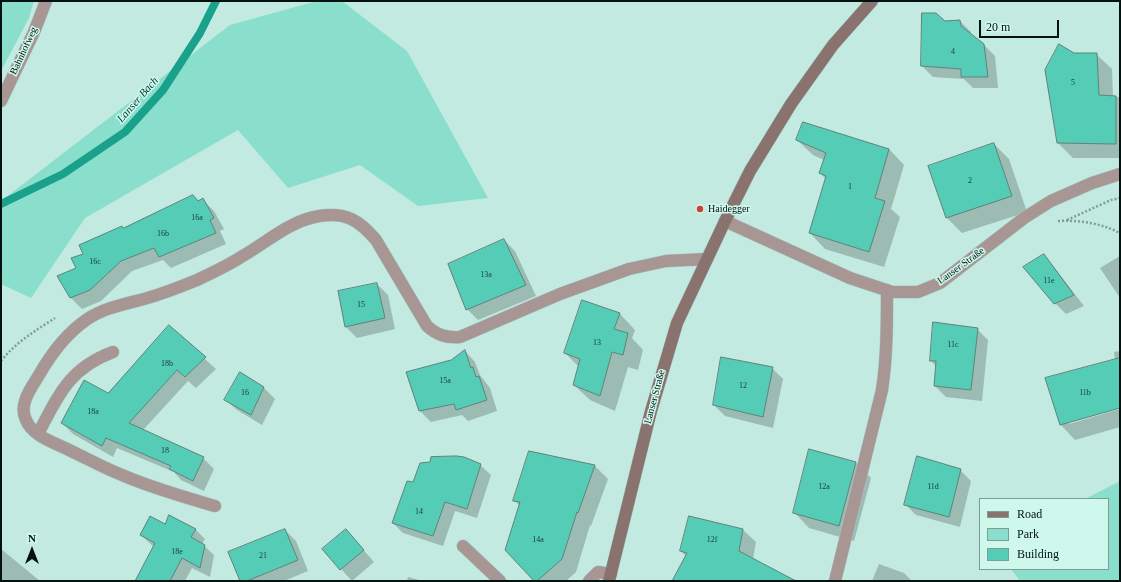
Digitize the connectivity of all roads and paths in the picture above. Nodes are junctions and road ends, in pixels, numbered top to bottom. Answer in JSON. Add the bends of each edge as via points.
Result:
{"nodes":[{"id":1,"x":46,"y":1,"type":"edge"},
{"id":2,"x":872,"y":1,"type":"edge"},
{"id":3,"x":1,"y":101,"type":"edge"},
{"id":4,"x":1120,"y":174,"type":"edge"},
{"id":5,"x":1120,"y":198,"type":"edge"},
{"id":6,"x":725,"y":221,"type":"junction"},
{"id":7,"x":1058,"y":221,"type":"dead end"},
{"id":8,"x":1065,"y":221,"type":"junction"},
{"id":9,"x":1120,"y":233,"type":"edge"},
{"id":10,"x":707,"y":259,"type":"junction"},
{"id":11,"x":887,"y":290,"type":"junction"},
{"id":12,"x":113,"y":352,"type":"dead end"},
{"id":13,"x":38,"y":434,"type":"junction"},
{"id":14,"x":215,"y":506,"type":"dead end"},
{"id":15,"x":463,"y":546,"type":"dead end"},
{"id":16,"x":610,"y":578,"type":"edge"},
{"id":17,"x":500,"y":581,"type":"edge"},
{"id":18,"x":589,"y":581,"type":"edge"},
{"id":19,"x":835,"y":581,"type":"edge"}],
"edges":[{"from":1,"to":3,"type":"street","name":"Bahnhofweg"},
{"from":2,"to":6,"type":"main road","name":"Lanser Straße","via":[[833,45],[791,104],[750,171]]},
{"from":4,"to":11,"type":"street","name":"Lanser Straße","via":[[1051,201],[1024,218],[940,283],[918,292]]},
{"from":5,"to":8,"type":"path"},
{"from":6,"to":10,"type":"main road","name":"Lanser Straße"},
{"from":6,"to":11,"type":"street","name":"Lanser Straße","via":[[850,278]]},
{"from":7,"to":8,"type":"path"},
{"from":8,"to":9,"type":"path","via":[[1088,222]]},
{"from":10,"to":13,"type":"street","via":[[666,261],[629,270],[560,294],[460,337],[448,338],[435,333],[427,326],[376,240],[366,229],[355,220],[338,215],[304,219],[241,257],[198,279],[161,294],[105,310],[86,320],[67,336],[49,358],[27,396],[24,405],[26,420]]},
{"from":10,"to":16,"type":"main road","name":"Lanser Straße","via":[[677,323],[664,363]]},
{"from":11,"to":19,"type":"street","via":[[886,366],[882,390]]},
{"from":12,"to":13,"type":"street","via":[[89,363],[68,382]]},
{"from":13,"to":14,"type":"street","via":[[121,475],[158,490]]},
{"from":15,"to":17,"type":"street"},
{"from":16,"to":18,"type":"street","via":[[598,572]]}]}
